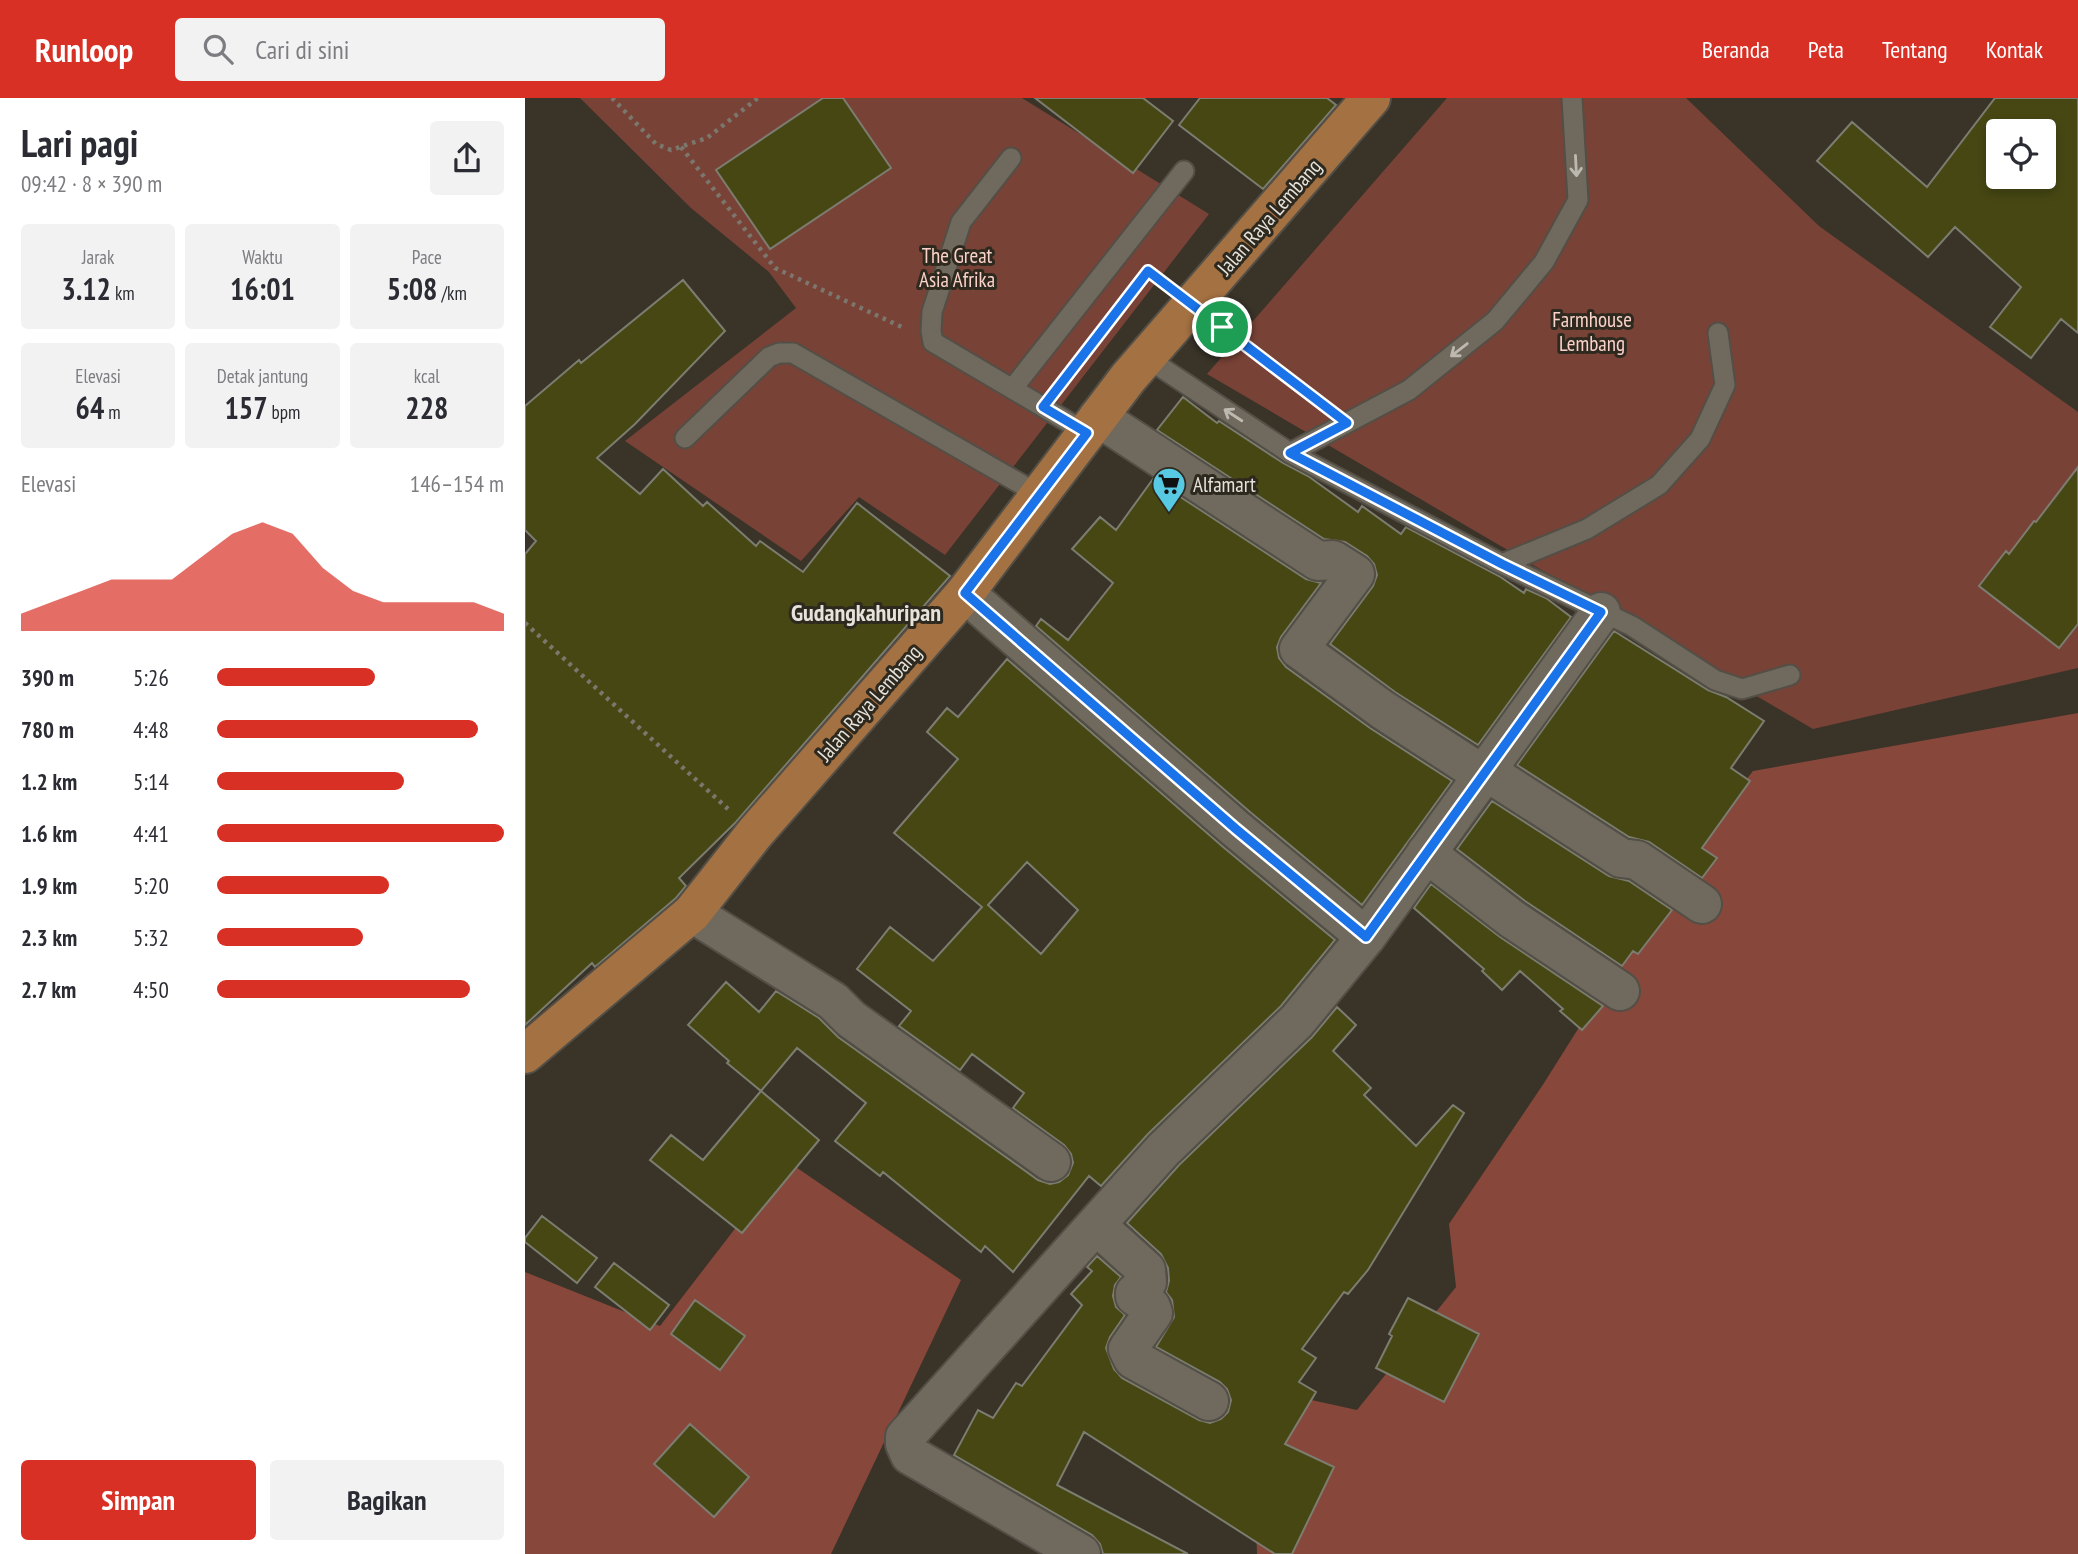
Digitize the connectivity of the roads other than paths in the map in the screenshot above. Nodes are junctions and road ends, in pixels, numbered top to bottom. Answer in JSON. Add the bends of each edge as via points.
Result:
{"nodes":[{"id":1,"x":1371,"y":98,"type":"edge"},
{"id":2,"x":1573,"y":98,"type":"edge"},
{"id":3,"x":1011,"y":158,"type":"dead end"},
{"id":4,"x":1184,"y":171,"type":"dead end"},
{"id":5,"x":1718,"y":333,"type":"dead end"},
{"id":6,"x":1147,"y":358,"type":"junction"},
{"id":7,"x":1013,"y":388,"type":"junction"},
{"id":8,"x":1093,"y":425,"type":"junction"},
{"id":9,"x":685,"y":438,"type":"dead end"},
{"id":10,"x":1290,"y":453,"type":"junction"},
{"id":11,"x":1040,"y":495,"type":"junction"},
{"id":12,"x":1502,"y":564,"type":"junction"},
{"id":13,"x":965,"y":593,"type":"junction"},
{"id":14,"x":1601,"y":612,"type":"junction"},
{"id":15,"x":1790,"y":675,"type":"dead end"},
{"id":16,"x":1485,"y":773,"type":"junction"},
{"id":17,"x":1426,"y":853,"type":"junction"},
{"id":18,"x":1702,"y":904,"type":"dead end"},
{"id":19,"x":692,"y":913,"type":"junction"},
{"id":20,"x":1366,"y":937,"type":"junction"},
{"id":21,"x":1619,"y":991,"type":"dead end"},
{"id":22,"x":525,"y":1054,"type":"edge"},
{"id":23,"x":1051,"y":1162,"type":"dead end"},
{"id":24,"x":1096,"y":1225,"type":"junction"},
{"id":25,"x":1209,"y":1401,"type":"dead end"},
{"id":26,"x":1081,"y":1554,"type":"edge"}],
"edges":[{"from":1,"to":6,"type":"main road","name":"Jalan Raya Lembang"},
{"from":2,"to":10,"type":"lane","one_way":true,"via":[[1578,200],[1544,262],[1495,321],[1409,390]]},
{"from":3,"to":7,"type":"lane","via":[[961,222],[932,312],[931,331],[933,342]]},
{"from":4,"to":7,"type":"lane"},
{"from":5,"to":12,"type":"lane","via":[[1725,385],[1700,439],[1659,485],[1587,529]]},
{"from":6,"to":8,"type":"main road","name":"Jalan Raya Lembang"},
{"from":10,"to":6,"type":"lane","one_way":true},
{"from":7,"to":8,"type":"lane","via":[[1043,407]]},
{"from":8,"to":11,"type":"main road","name":"Jalan Raya Lembang"},
{"from":8,"to":16,"type":"street","via":[[1318,561],[1333,560],[1355,574],[1299,649],[1383,710]]},
{"from":9,"to":11,"type":"lane","via":[[769,357],[793,353]]},
{"from":10,"to":12,"type":"lane"},
{"from":11,"to":13,"type":"main road","name":"Jalan Raya Lembang"},
{"from":12,"to":14,"type":"lane"},
{"from":13,"to":19,"type":"main road","name":"Jalan Raya Lembang","via":[[755,833]]},
{"from":13,"to":20,"type":"street"},
{"from":14,"to":15,"type":"lane","via":[[1632,626],[1715,680],[1742,689]]},
{"from":14,"to":16,"type":"street"},
{"from":16,"to":17,"type":"street"},
{"from":16,"to":18,"type":"street","via":[[1621,858],[1637,860]]},
{"from":17,"to":20,"type":"street"},
{"from":17,"to":21,"type":"street","via":[[1511,919]]},
{"from":19,"to":22,"type":"main road","name":"Jalan Raya Lembang"},
{"from":19,"to":23,"type":"street","via":[[833,1001]]},
{"from":20,"to":24,"type":"street","via":[[1297,1021],[1163,1150]]},
{"from":24,"to":25,"type":"street","via":[[1146,1270],[1147,1282],[1135,1296],[1153,1313],[1128,1349],[1131,1356]]},
{"from":24,"to":26,"type":"street","via":[[904,1439],[910,1455]]}]}
